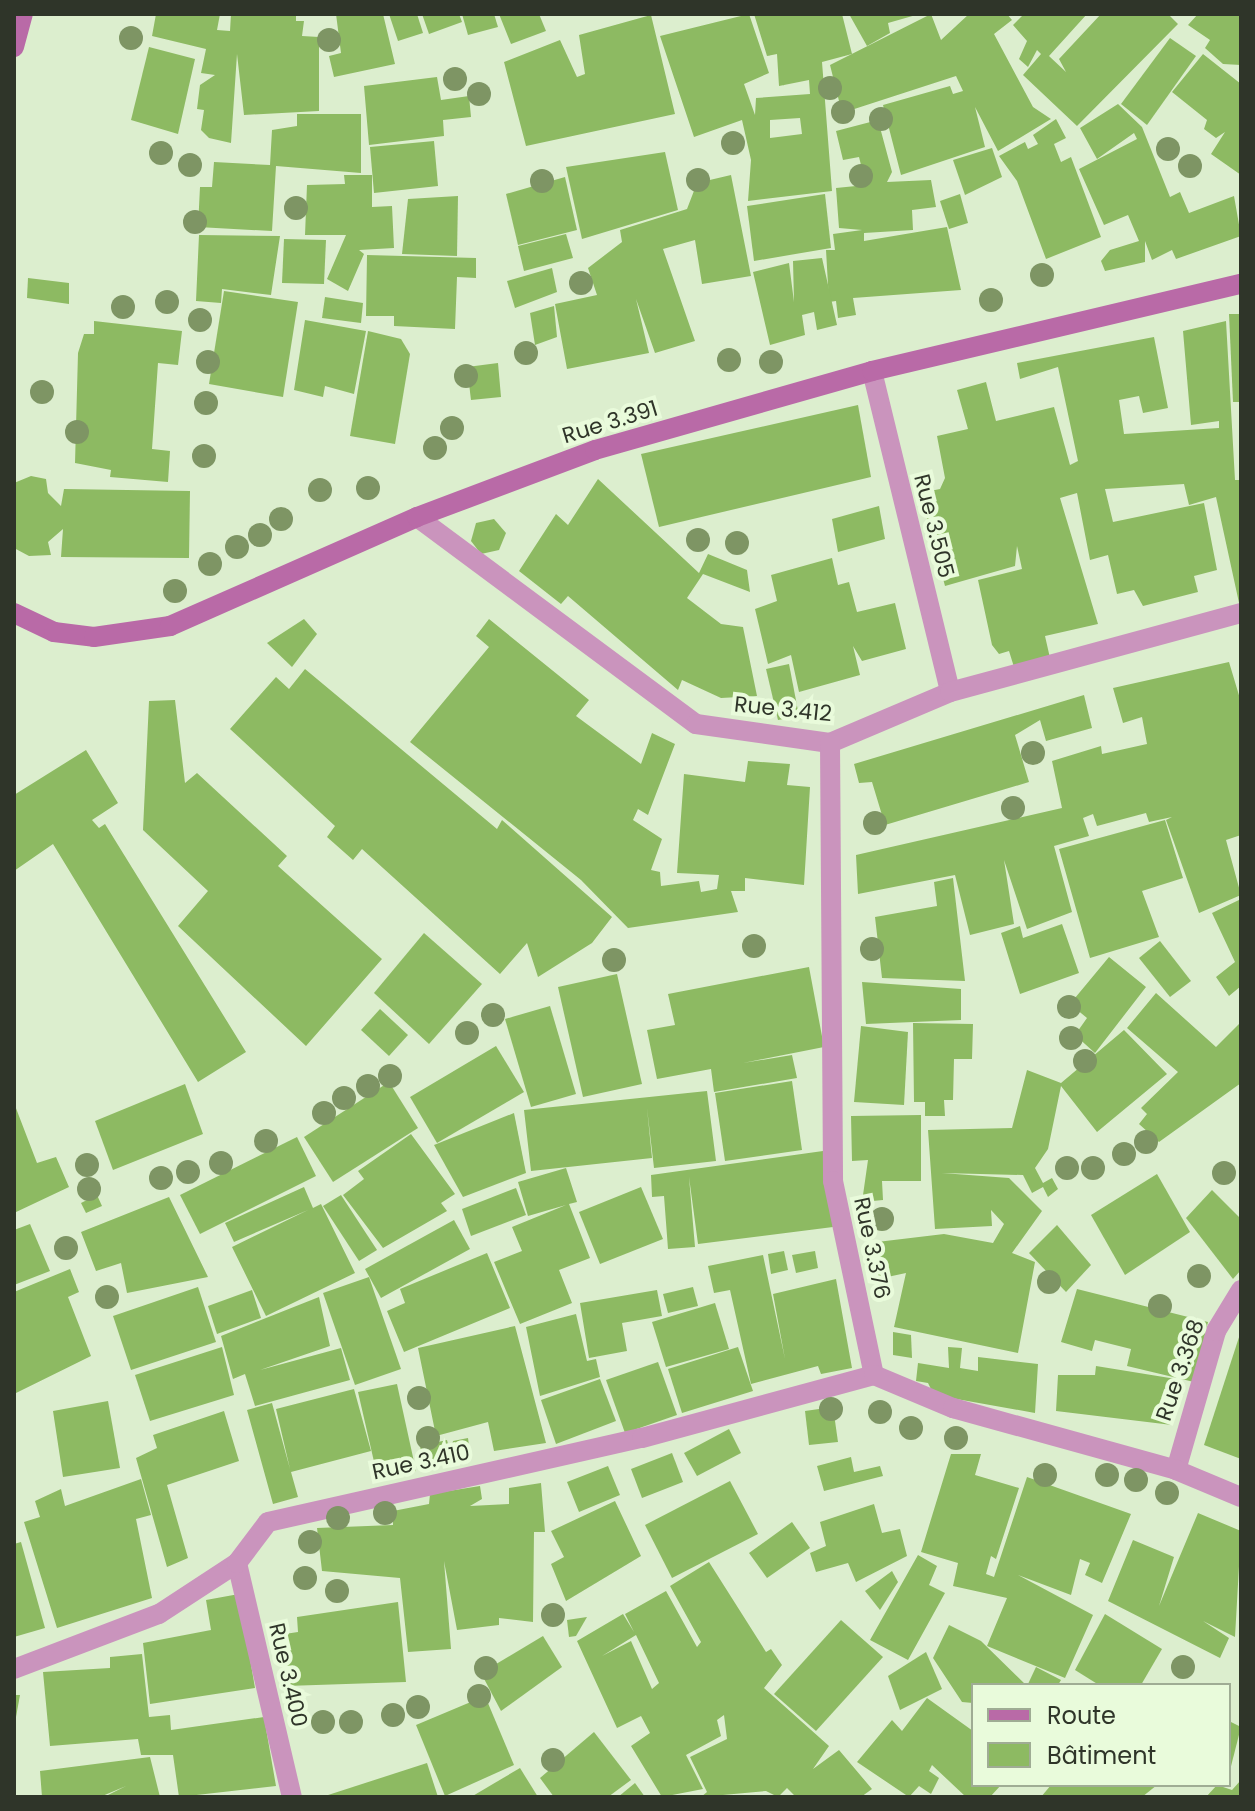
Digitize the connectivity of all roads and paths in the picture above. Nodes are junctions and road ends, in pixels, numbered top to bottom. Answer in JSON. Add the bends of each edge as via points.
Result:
{"nodes":[{"id":1,"x":23,"y":14,"type":"edge"},
{"id":2,"x":14,"y":47,"type":"edge"},
{"id":3,"x":1241,"y":284,"type":"edge"},
{"id":4,"x":872,"y":371,"type":"junction"},
{"id":5,"x":417,"y":517,"type":"junction"},
{"id":6,"x":14,"y":613,"type":"edge"},
{"id":7,"x":1241,"y":613,"type":"edge"},
{"id":8,"x":950,"y":692,"type":"junction"},
{"id":9,"x":830,"y":743,"type":"junction"},
{"id":10,"x":1241,"y":1290,"type":"edge"},
{"id":11,"x":874,"y":1375,"type":"junction"},
{"id":12,"x":1176,"y":1470,"type":"junction"},
{"id":13,"x":1241,"y":1497,"type":"edge"},
{"id":14,"x":237,"y":1563,"type":"junction"},
{"id":15,"x":14,"y":1669,"type":"edge"},
{"id":16,"x":292,"y":1797,"type":"edge"}],
"edges":[{"from":1,"to":2,"type":"main road"},
{"from":3,"to":4,"type":"main road","name":"Rue 3.391"},
{"from":4,"to":5,"type":"main road","name":"Rue 3.391","via":[[595,450]]},
{"from":4,"to":8,"type":"street","name":"Rue 3.505"},
{"from":5,"to":6,"type":"main road","name":"Rue 3.391","via":[[170,626],[94,637],[54,632]]},
{"from":5,"to":9,"type":"street","name":"Rue 3.412","via":[[696,724]]},
{"from":7,"to":8,"type":"street","name":"Rue 3.412"},
{"from":8,"to":9,"type":"street","name":"Rue 3.412"},
{"from":9,"to":11,"type":"street","name":"Rue 3.376","via":[[833,1181]]},
{"from":10,"to":12,"type":"street","name":"Rue 3.368","via":[[1216,1331]]},
{"from":11,"to":12,"type":"street","via":[[953,1408]]},
{"from":11,"to":14,"type":"street","name":"Rue 3.410","via":[[642,1438],[268,1522]]},
{"from":12,"to":13,"type":"street"},
{"from":14,"to":15,"type":"street","name":"Rue 3.410","via":[[159,1614]]},
{"from":14,"to":16,"type":"street","name":"Rue 3.400"}]}
